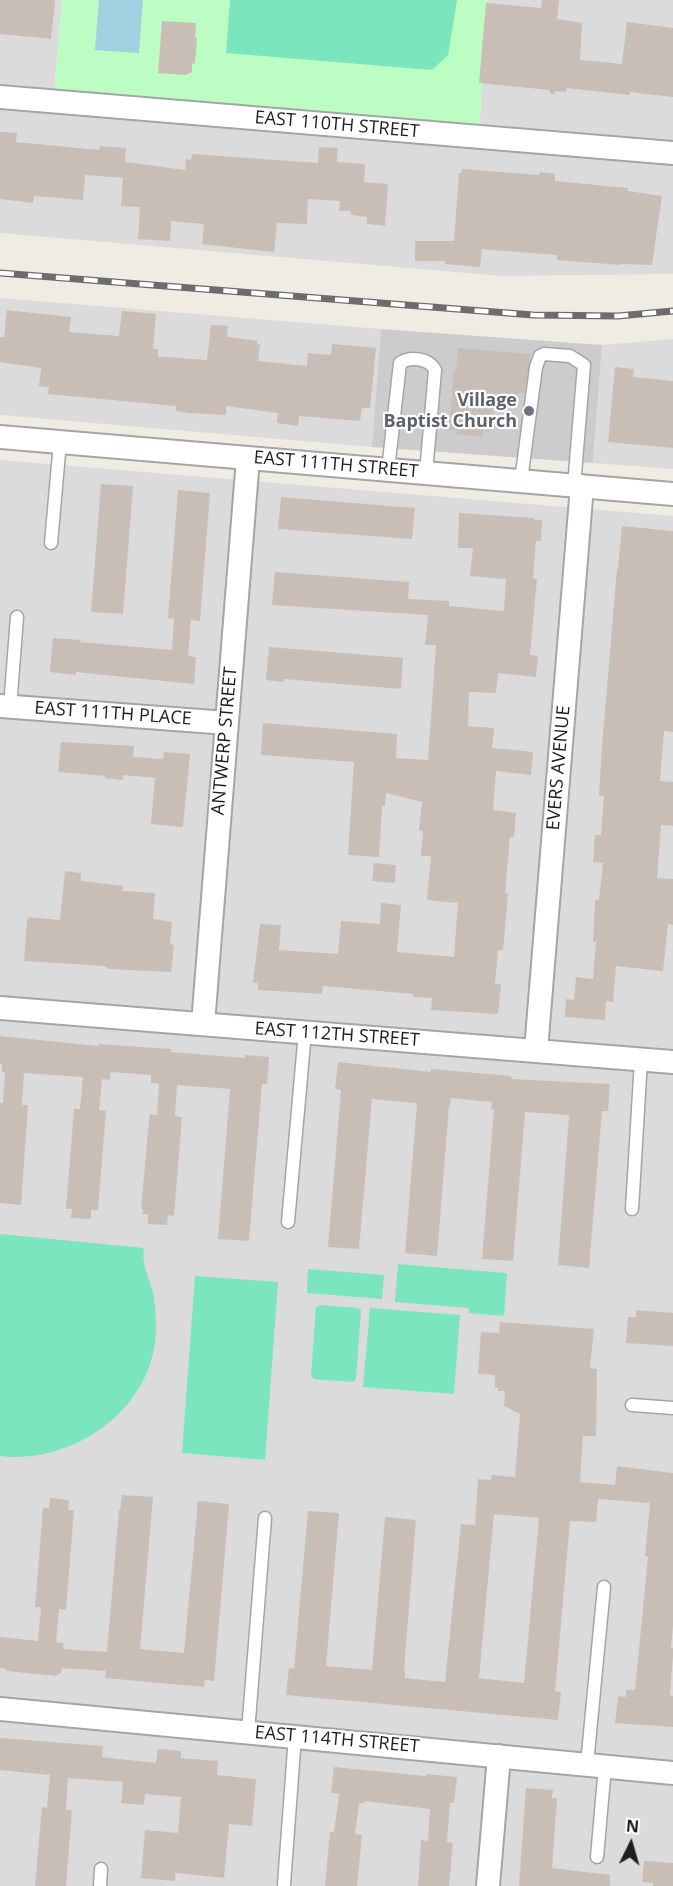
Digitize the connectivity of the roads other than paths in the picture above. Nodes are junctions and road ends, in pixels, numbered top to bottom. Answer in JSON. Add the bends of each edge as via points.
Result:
{"nodes":[{"id":1,"x":0,"y":97,"type":"edge"},
{"id":2,"x":673,"y":153,"type":"edge"},
{"id":3,"x":0,"y":436,"type":"edge"},
{"id":4,"x":60,"y":442,"type":"junction"},
{"id":5,"x":248,"y":458,"type":"junction"},
{"id":6,"x":388,"y":470,"type":"junction"},
{"id":7,"x":426,"y":473,"type":"junction"},
{"id":8,"x":521,"y":481,"type":"junction"},
{"id":9,"x":578,"y":486,"type":"junction"},
{"id":10,"x":673,"y":494,"type":"edge"},
{"id":11,"x":51,"y":543,"type":"dead end"},
{"id":12,"x":17,"y":617,"type":"dead end"},
{"id":13,"x":5,"y":707,"type":"edge"},
{"id":14,"x":226,"y":723,"type":"junction"},
{"id":15,"x":0,"y":1008,"type":"edge"},
{"id":16,"x":203,"y":1024,"type":"junction"},
{"id":17,"x":305,"y":1032,"type":"junction"},
{"id":18,"x":536,"y":1050,"type":"junction"},
{"id":19,"x":641,"y":1060,"type":"junction"},
{"id":20,"x":673,"y":1062,"type":"edge"},
{"id":21,"x":632,"y":1209,"type":"dead end"},
{"id":22,"x":288,"y":1222,"type":"dead end"},
{"id":23,"x":632,"y":1405,"type":"dead end"},
{"id":24,"x":673,"y":1408,"type":"edge"},
{"id":25,"x":265,"y":1518,"type":"dead end"},
{"id":26,"x":603,"y":1587,"type":"dead end"},
{"id":27,"x":0,"y":1709,"type":"edge"},
{"id":28,"x":248,"y":1732,"type":"junction"},
{"id":29,"x":295,"y":1736,"type":"junction"},
{"id":30,"x":499,"y":1756,"type":"junction"},
{"id":31,"x":596,"y":1765,"type":"junction"},
{"id":32,"x":673,"y":1773,"type":"edge"},
{"id":33,"x":597,"y":1857,"type":"dead end"},
{"id":34,"x":101,"y":1869,"type":"dead end"},
{"id":35,"x":284,"y":1884,"type":"dead end"},
{"id":36,"x":100,"y":1886,"type":"edge"},
{"id":37,"x":488,"y":1886,"type":"edge"}],
"edges":[{"from":1,"to":2,"type":"street","name":"EAST 110TH STREET"},
{"from":3,"to":4,"type":"street","name":"EAST 111TH STREET"},
{"from":4,"to":5,"type":"street","name":"EAST 111TH STREET"},
{"from":4,"to":11,"type":"lane"},
{"from":5,"to":6,"type":"street","name":"EAST 111TH STREET"},
{"from":5,"to":14,"type":"street","name":"ANTWERP STREET"},
{"from":6,"to":7,"type":"street","name":"EAST 111TH STREET"},
{"from":6,"to":7,"type":"lane","via":[[400,363],[428,361],[435,370]]},
{"from":7,"to":8,"type":"street","name":"EAST 111TH STREET"},
{"from":8,"to":9,"type":"street","name":"EAST 111TH STREET"},
{"from":8,"to":9,"type":"lane","via":[[536,367],[544,354],[570,356],[584,365]]},
{"from":9,"to":10,"type":"street","name":"EAST 111TH STREET"},
{"from":9,"to":18,"type":"street","name":"EVERS AVENUE"},
{"from":12,"to":13,"type":"lane"},
{"from":13,"to":14,"type":"street","name":"EAST 111TH PLACE"},
{"from":14,"to":16,"type":"street","name":"ANTWERP STREET"},
{"from":15,"to":16,"type":"street","name":"EAST 112TH STREET"},
{"from":16,"to":17,"type":"street","name":"EAST 112TH STREET"},
{"from":17,"to":18,"type":"street","name":"EAST 112TH STREET"},
{"from":17,"to":22,"type":"lane"},
{"from":18,"to":19,"type":"street","name":"EAST 112TH STREET"},
{"from":19,"to":20,"type":"street","name":"EAST 112TH STREET"},
{"from":19,"to":21,"type":"lane"},
{"from":23,"to":24,"type":"lane"},
{"from":25,"to":28,"type":"lane"},
{"from":26,"to":31,"type":"lane"},
{"from":27,"to":28,"type":"street","name":"EAST 114TH STREET"},
{"from":28,"to":29,"type":"street","name":"EAST 114TH STREET"},
{"from":29,"to":30,"type":"street","name":"EAST 114TH STREET"},
{"from":29,"to":35,"type":"lane"},
{"from":30,"to":31,"type":"street","name":"EAST 114TH STREET"},
{"from":30,"to":37,"type":"street"},
{"from":31,"to":32,"type":"street","name":"EAST 114TH STREET"},
{"from":31,"to":33,"type":"lane"},
{"from":34,"to":36,"type":"lane"}]}
